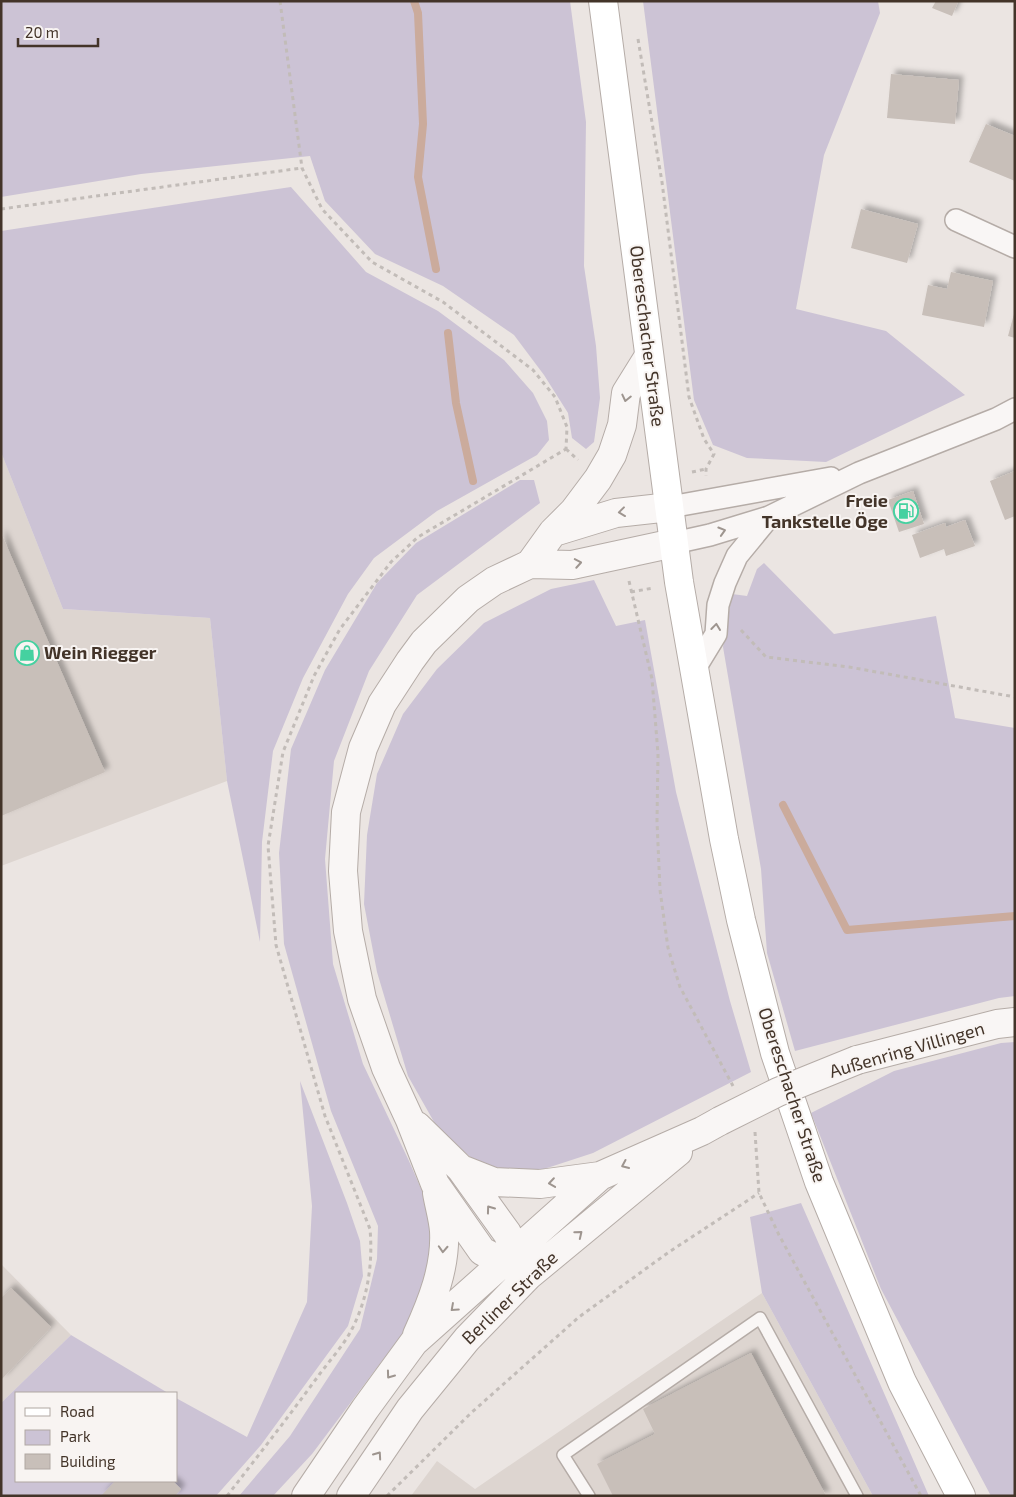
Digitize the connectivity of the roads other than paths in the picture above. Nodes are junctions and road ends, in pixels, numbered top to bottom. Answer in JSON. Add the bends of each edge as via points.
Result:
{"nodes":[{"id":1,"x":602,"y":1,"type":"edge"},
{"id":2,"x":956,"y":220,"type":"dead end"},
{"id":3,"x":1015,"y":246,"type":"edge"},
{"id":4,"x":649,"y":356,"type":"junction"},
{"id":5,"x":1015,"y":410,"type":"edge"},
{"id":6,"x":859,"y":473,"type":"junction"},
{"id":7,"x":670,"y":508,"type":"junction"},
{"id":8,"x":769,"y":517,"type":"junction"},
{"id":9,"x":553,"y":532,"type":"junction"},
{"id":10,"x":674,"y":543,"type":"junction"},
{"id":11,"x":530,"y":564,"type":"junction"},
{"id":12,"x":694,"y":670,"type":"junction"},
{"id":13,"x":1015,"y":1022,"type":"edge"},
{"id":14,"x":410,"y":1120,"type":"junction"},
{"id":15,"x":711,"y":1126,"type":"junction"},
{"id":16,"x":461,"y":1169,"type":"junction"},
{"id":17,"x":600,"y":1176,"type":"junction"},
{"id":18,"x":435,"y":1184,"type":"junction"},
{"id":19,"x":509,"y":1257,"type":"junction"},
{"id":20,"x":528,"y":1276,"type":"junction"},
{"id":21,"x":414,"y":1342,"type":"junction"},
{"id":22,"x":306,"y":1496,"type":"edge"},
{"id":23,"x":351,"y":1496,"type":"edge"},
{"id":24,"x":589,"y":1496,"type":"edge"},
{"id":25,"x":857,"y":1496,"type":"edge"},
{"id":26,"x":961,"y":1496,"type":"edge"}],
"edges":[{"from":1,"to":4,"type":"main road","name":"Obereschacher Straße"},
{"from":2,"to":3,"type":"street"},
{"from":4,"to":7,"type":"main road","name":"Obereschacher Straße"},
{"from":4,"to":9,"type":"street","name":"Berliner Straße","one_way":true,"via":[[626,393],[622,425],[612,455],[574,511]]},
{"from":5,"to":6,"type":"street"},
{"from":6,"to":7,"type":"street"},
{"from":6,"to":8,"type":"street"},
{"from":7,"to":9,"type":"street","one_way":true,"via":[[616,513]]},
{"from":7,"to":10,"type":"main road","name":"Obereschacher Straße"},
{"from":10,"to":8,"type":"street","one_way":true},
{"from":12,"to":8,"type":"street","one_way":true,"via":[[716,634],[718,606],[737,556]]},
{"from":9,"to":11,"type":"street","name":"Berliner Straße"},
{"from":11,"to":10,"type":"street","name":"Berliner Straße","one_way":true,"via":[[572,564]]},
{"from":10,"to":12,"type":"main road","name":"Obereschacher Straße"},
{"from":11,"to":14,"type":"street","name":"Berliner Straße","via":[[494,581],[468,599],[424,642],[382,704],[363,748],[346,812],[343,871],[350,940],[365,1008],[386,1068]]},
{"from":12,"to":26,"type":"main road","name":"Obereschacher Straße","via":[[741,920],[775,1053],[819,1182],[856,1273],[902,1382]]},
{"from":13,"to":15,"type":"street","name":"Außenring Villingen","bridge":true,"via":[[857,1060],[778,1092]]},
{"from":14,"to":16,"type":"street","name":"Berliner Straße"},
{"from":14,"to":18,"type":"street","name":"Berliner Straße"},
{"from":15,"to":17,"type":"street","name":"Berliner Straße","one_way":true},
{"from":20,"to":15,"type":"street","name":"Berliner Straße","one_way":true},
{"from":17,"to":16,"type":"street","one_way":true,"via":[[540,1184],[494,1182]]},
{"from":19,"to":16,"type":"street","name":"Berliner Straße","one_way":true,"via":[[507,1233]]},
{"from":17,"to":19,"type":"street","name":"Berliner Straße"},
{"from":18,"to":19,"type":"street","name":"Berliner Straße","via":[[482,1251]]},
{"from":18,"to":21,"type":"street","one_way":true,"via":[[444,1231],[442,1265],[433,1298]]},
{"from":19,"to":20,"type":"street"},
{"from":19,"to":21,"type":"street","name":"Berliner Straße","one_way":true},
{"from":23,"to":20,"type":"street","name":"Berliner Straße","one_way":true,"via":[[410,1409],[461,1346]]},
{"from":21,"to":22,"type":"street","name":"Berliner Straße","one_way":true},
{"from":24,"to":25,"type":"lane","via":[[563,1455],[760,1318]]}]}
